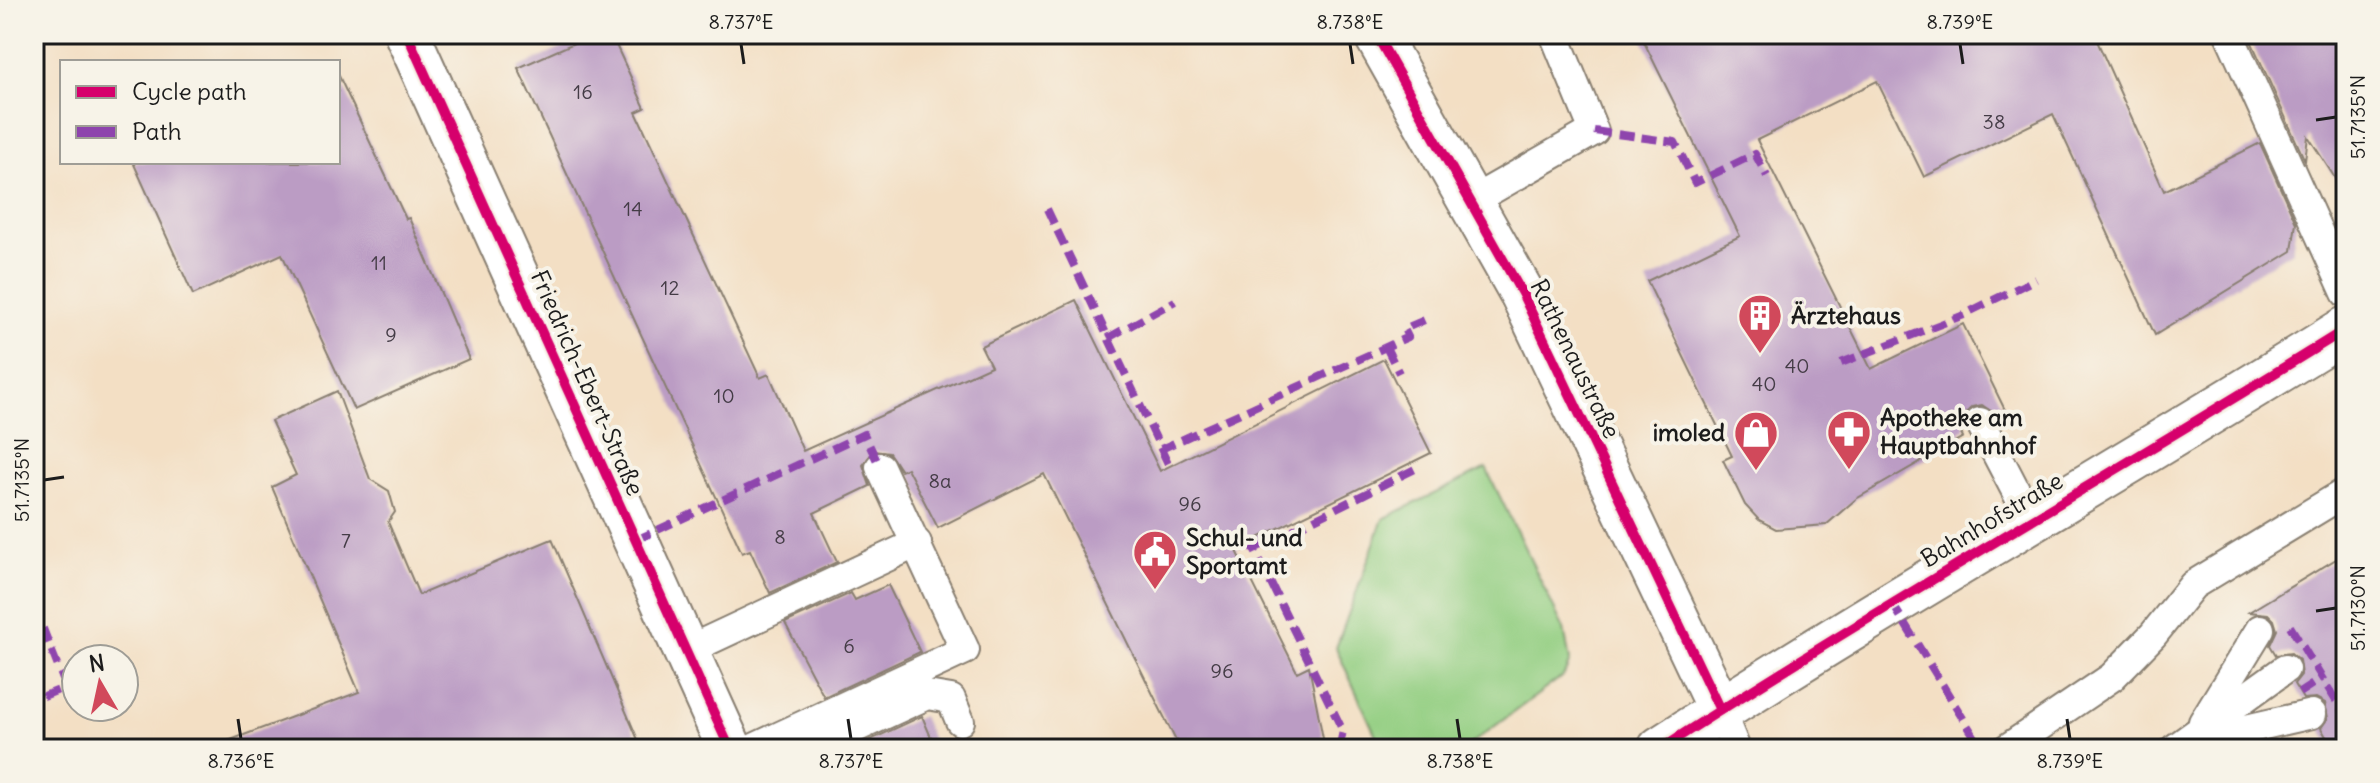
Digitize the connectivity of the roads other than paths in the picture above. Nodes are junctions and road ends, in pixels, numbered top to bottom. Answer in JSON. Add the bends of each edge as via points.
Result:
{"nodes":[{"id":1,"x":407,"y":34,"type":"edge"},
{"id":2,"x":1376,"y":34,"type":"edge"},
{"id":3,"x":1554,"y":34,"type":"edge"},
{"id":4,"x":2229,"y":34,"type":"edge"},
{"id":5,"x":1470,"y":202,"type":"junction"},
{"id":6,"x":2346,"y":293,"type":"edge"},
{"id":7,"x":2346,"y":329,"type":"edge"},
{"id":8,"x":1980,"y":422,"type":"dead end"},
{"id":9,"x":880,"y":467,"type":"dead end"},
{"id":10,"x":2346,"y":492,"type":"edge"},
{"id":11,"x":2031,"y":520,"type":"junction"},
{"id":12,"x":917,"y":543,"type":"junction"},
{"id":13,"x":2260,"y":629,"type":"dead end"},
{"id":14,"x":686,"y":651,"type":"junction"},
{"id":15,"x":2285,"y":669,"type":"dead end"},
{"id":16,"x":2312,"y":714,"type":"dead end"},
{"id":17,"x":960,"y":721,"type":"dead end"},
{"id":18,"x":1728,"y":730,"type":"edge"},
{"id":19,"x":2184,"y":742,"type":"edge"},
{"id":20,"x":730,"y":749,"type":"edge"},
{"id":21,"x":752,"y":749,"type":"edge"},
{"id":22,"x":810,"y":749,"type":"edge"},
{"id":23,"x":1660,"y":749,"type":"edge"},
{"id":24,"x":2006,"y":749,"type":"edge"}],
"edges":[{"from":1,"to":14,"type":"street","name":"Friedrich-Ebert-Straße"},
{"from":2,"to":5,"type":"street","name":"Rathenaustraße"},
{"from":3,"to":5,"type":"lane","via":[[1594,131]]},
{"from":4,"to":6,"type":"lane"},
{"from":5,"to":18,"type":"street","name":"Rathenaustraße","via":[[1523,295]]},
{"from":7,"to":11,"type":"street","name":"Bahnhofstraße"},
{"from":8,"to":11,"type":"lane"},
{"from":9,"to":12,"type":"lane"},
{"from":10,"to":24,"type":"lane","via":[[2193,585],[2112,677]]},
{"from":11,"to":18,"type":"street","name":"Bahnhofstraße"},
{"from":12,"to":14,"type":"lane"},
{"from":12,"to":21,"type":"lane","via":[[965,650]]},
{"from":13,"to":19,"type":"lane"},
{"from":14,"to":20,"type":"street","name":"Friedrich-Ebert-Straße"},
{"from":15,"to":19,"type":"lane"},
{"from":16,"to":19,"type":"lane"},
{"from":17,"to":22,"type":"lane","via":[[951,699],[927,695]]},
{"from":18,"to":23,"type":"street","name":"Bahnhofstraße"}]}
